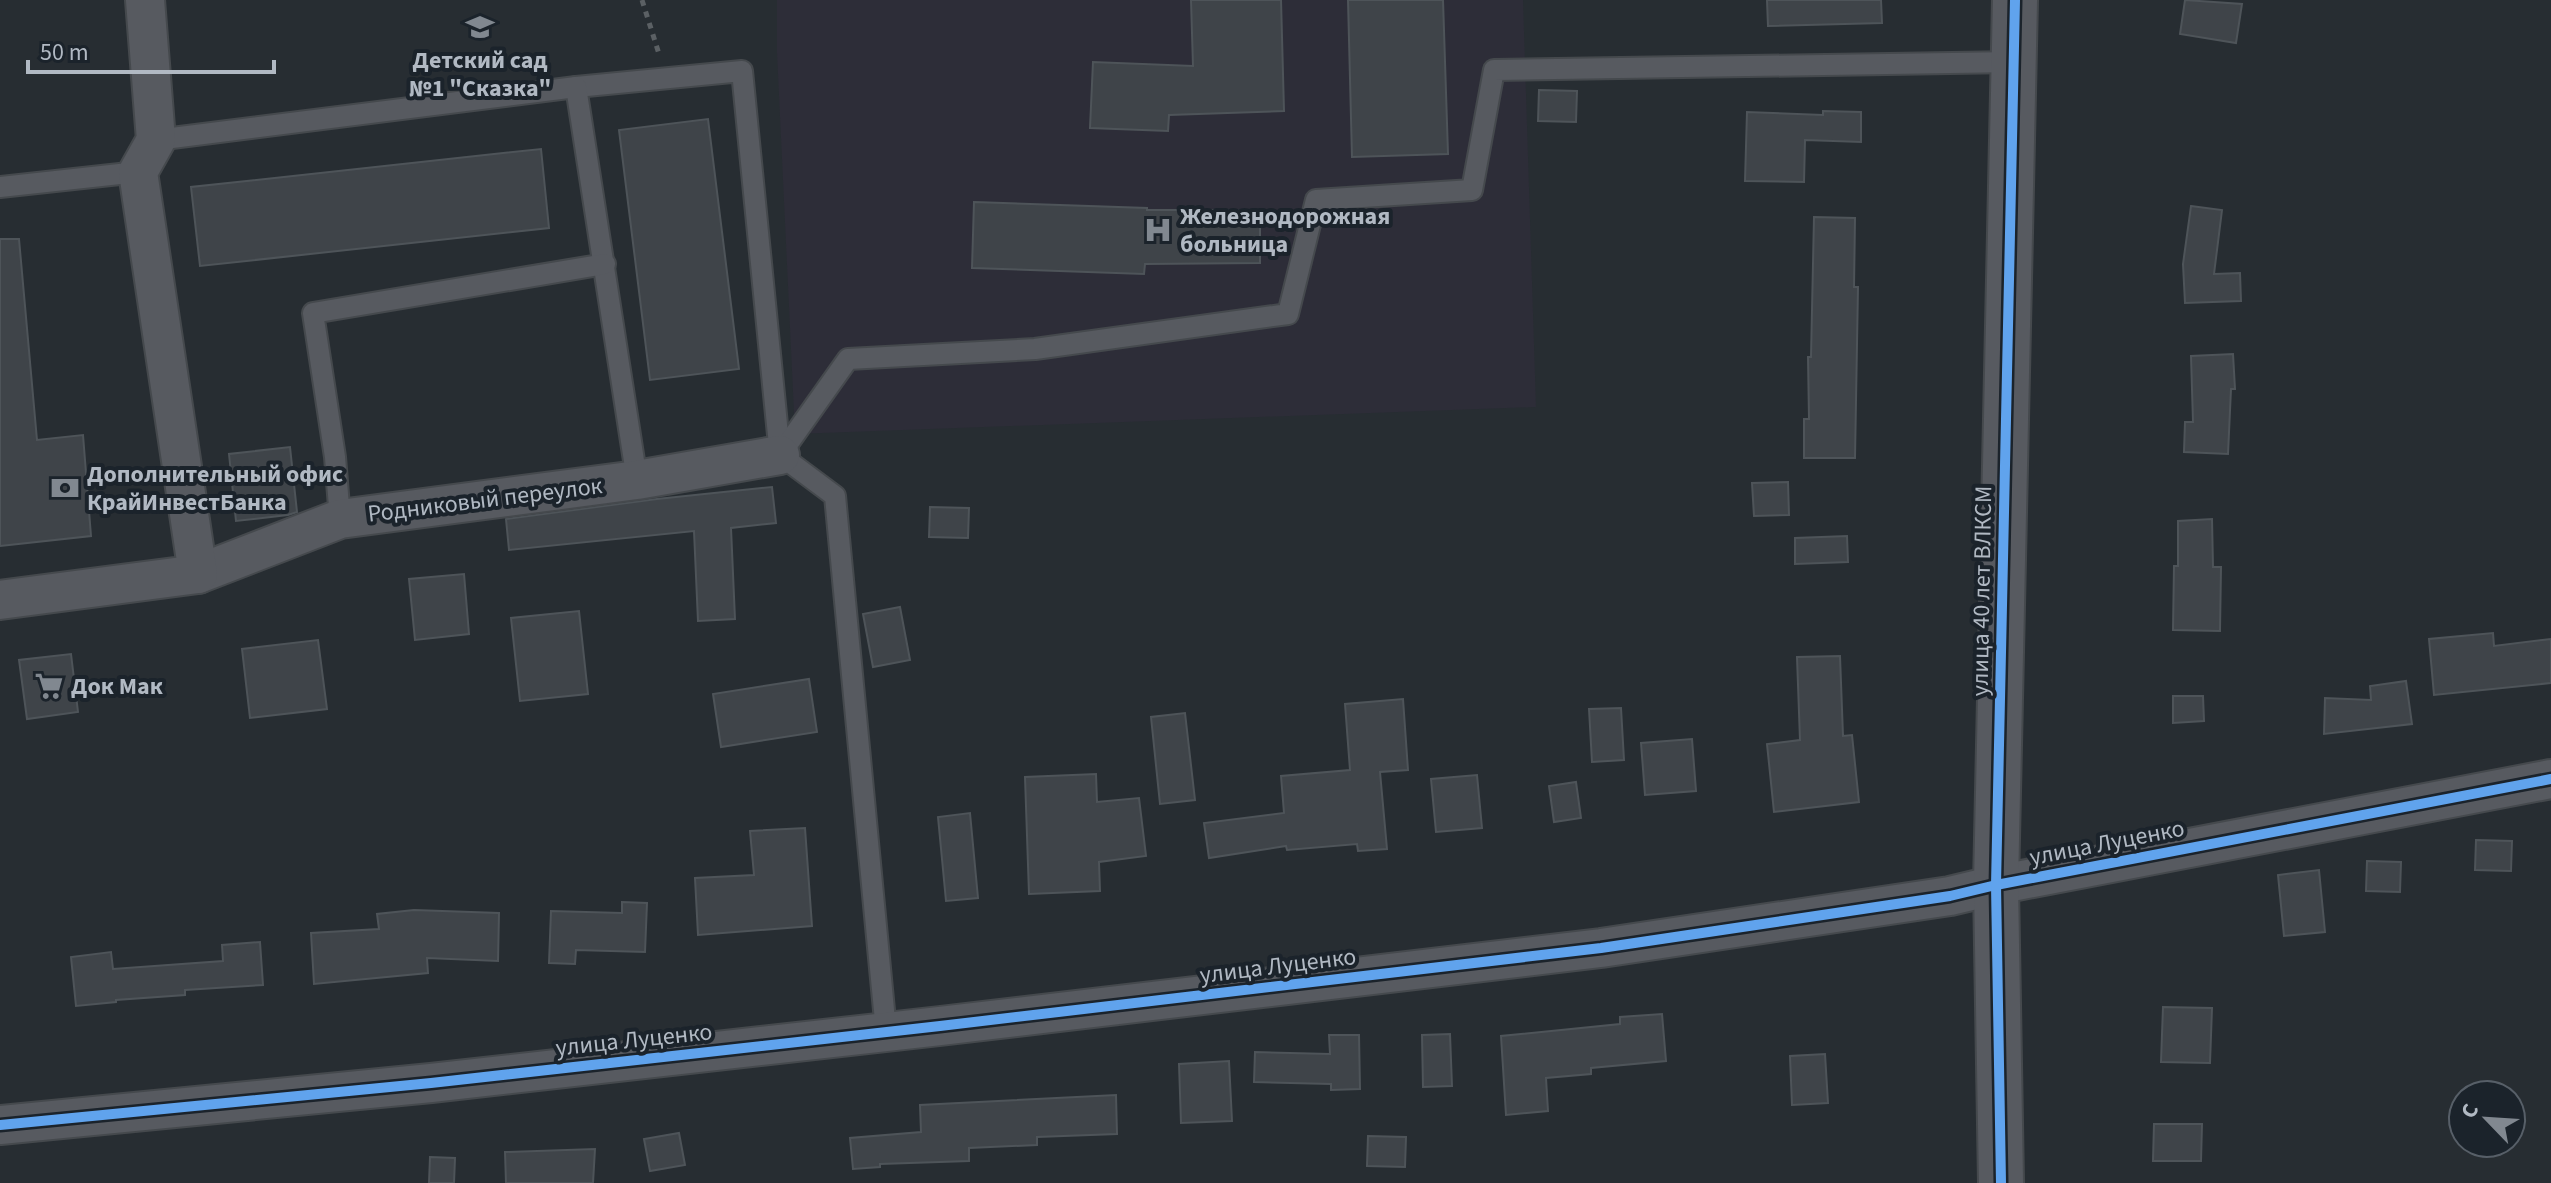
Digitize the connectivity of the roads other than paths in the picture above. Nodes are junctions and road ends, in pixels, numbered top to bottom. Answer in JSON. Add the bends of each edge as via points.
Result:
{"nodes":[{"id":1,"x":145,"y":0,"type":"edge"},
{"id":2,"x":2015,"y":0,"type":"edge"},
{"id":3,"x":2014,"y":62,"type":"junction"},
{"id":4,"x":576,"y":87,"type":"junction"},
{"id":5,"x":156,"y":140,"type":"junction"},
{"id":6,"x":138,"y":172,"type":"junction"},
{"id":7,"x":0,"y":187,"type":"edge"},
{"id":8,"x":605,"y":264,"type":"junction"},
{"id":9,"x":780,"y":455,"type":"junction"},
{"id":10,"x":637,"y":480,"type":"junction"},
{"id":11,"x":340,"y":519,"type":"junction"},
{"id":12,"x":198,"y":574,"type":"junction"},
{"id":13,"x":0,"y":600,"type":"edge"},
{"id":14,"x":2551,"y":779,"type":"edge"},
{"id":15,"x":1996,"y":885,"type":"junction"},
{"id":16,"x":886,"y":1031,"type":"junction"},
{"id":17,"x":0,"y":1125,"type":"edge"},
{"id":18,"x":2001,"y":1183,"type":"edge"}],
"edges":[{"from":1,"to":5,"type":"street"},
{"from":2,"to":3,"type":"street","name":"улица 40 лет ВЛКСМ"},
{"from":3,"to":9,"type":"lane","via":[[1494,70],[1472,190],[1316,200],[1288,314],[1035,349],[848,359]]},
{"from":3,"to":15,"type":"street","name":"улица 40 лет ВЛКСМ"},
{"from":4,"to":5,"type":"lane"},
{"from":4,"to":8,"type":"lane"},
{"from":4,"to":9,"type":"lane","via":[[742,71]]},
{"from":5,"to":6,"type":"street"},
{"from":6,"to":7,"type":"lane"},
{"from":6,"to":12,"type":"street"},
{"from":8,"to":10,"type":"lane"},
{"from":8,"to":11,"type":"lane","via":[[313,313]]},
{"from":9,"to":10,"type":"street","name":"Родниковый переулок"},
{"from":9,"to":16,"type":"lane","via":[[835,496]]},
{"from":10,"to":11,"type":"street","name":"Родниковый переулок"},
{"from":11,"to":12,"type":"street","name":"Родниковый переулок"},
{"from":12,"to":13,"type":"street","name":"Родниковый переулок"},
{"from":14,"to":15,"type":"street","name":"улица Луценко"},
{"from":15,"to":16,"type":"street","name":"улица Луценко","via":[[1601,948]]},
{"from":15,"to":18,"type":"street","name":"улица 40 лет ВЛКСМ"},
{"from":16,"to":17,"type":"street","name":"улица Луценко"}]}
